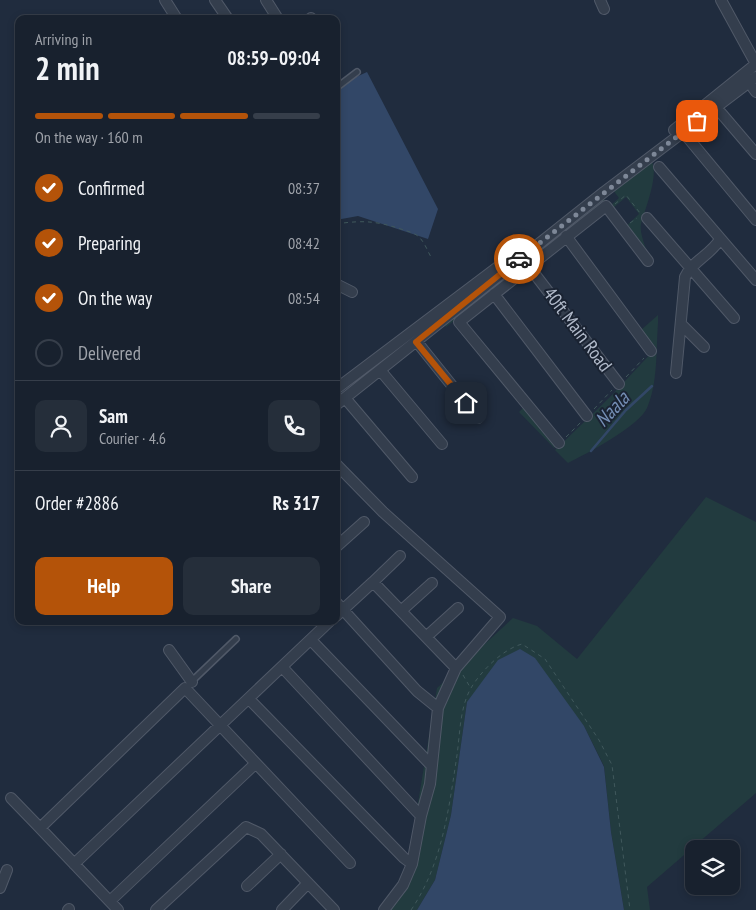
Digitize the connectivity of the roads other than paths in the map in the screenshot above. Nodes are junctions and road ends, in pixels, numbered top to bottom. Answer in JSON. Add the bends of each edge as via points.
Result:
{"nodes":[{"id":1,"x":165,"y":0,"type":"edge"},
{"id":2,"x":215,"y":0,"type":"edge"},
{"id":3,"x":266,"y":0,"type":"edge"},
{"id":4,"x":720,"y":0,"type":"edge"},
{"id":5,"x":174,"y":15,"type":"edge"},
{"id":6,"x":225,"y":15,"type":"edge"},
{"id":7,"x":275,"y":15,"type":"edge"},
{"id":8,"x":756,"y":64,"type":"edge"},
{"id":9,"x":357,"y":72,"type":"dead end"},
{"id":10,"x":756,"y":77,"type":"edge"},
{"id":11,"x":340,"y":85,"type":"edge"},
{"id":12,"x":721,"y":113,"type":"dead end"},
{"id":13,"x":681,"y":129,"type":"junction"},
{"id":14,"x":756,"y":154,"type":"edge"},
{"id":15,"x":659,"y":168,"type":"dead end"},
{"id":16,"x":647,"y":218,"type":"dead end"},
{"id":17,"x":755,"y":218,"type":"edge"},
{"id":18,"x":566,"y":236,"type":"junction"},
{"id":19,"x":720,"y":239,"type":"junction"},
{"id":20,"x":519,"y":254,"type":"junction"},
{"id":21,"x":648,"y":261,"type":"dead end"},
{"id":22,"x":529,"y":265,"type":"junction"},
{"id":23,"x":691,"y":269,"type":"junction"},
{"id":24,"x":756,"y":280,"type":"edge"},
{"id":25,"x":340,"y":286,"type":"edge"},
{"id":26,"x":352,"y":292,"type":"dead end"},
{"id":27,"x":494,"y":294,"type":"junction"},
{"id":28,"x":734,"y":318,"type":"dead end"},
{"id":29,"x":681,"y":324,"type":"junction"},
{"id":30,"x":416,"y":342,"type":"junction"},
{"id":31,"x":704,"y":347,"type":"dead end"},
{"id":32,"x":651,"y":351,"type":"road end"},
{"id":33,"x":380,"y":370,"type":"junction"},
{"id":34,"x":676,"y":373,"type":"dead end"},
{"id":35,"x":619,"y":384,"type":"road end"},
{"id":36,"x":340,"y":386,"type":"edge"},
{"id":37,"x":345,"y":398,"type":"junction"},
{"id":38,"x":340,"y":402,"type":"edge"},
{"id":39,"x":587,"y":416,"type":"road end"},
{"id":40,"x":478,"y":418,"type":"dead end"},
{"id":41,"x":559,"y":443,"type":"road end"},
{"id":42,"x":442,"y":444,"type":"dead end"},
{"id":43,"x":340,"y":468,"type":"edge"},
{"id":44,"x":412,"y":477,"type":"dead end"},
{"id":45,"x":364,"y":522,"type":"dead end"},
{"id":46,"x":340,"y":543,"type":"edge"},
{"id":47,"x":400,"y":556,"type":"dead end"},
{"id":48,"x":373,"y":582,"type":"junction"},
{"id":49,"x":432,"y":583,"type":"dead end"},
{"id":50,"x":340,"y":608,"type":"edge"},
{"id":51,"x":458,"y":608,"type":"dead end"},
{"id":52,"x":340,"y":610,"type":"edge"},
{"id":53,"x":402,"y":610,"type":"junction"},
{"id":54,"x":326,"y":625,"type":"edge"},
{"id":55,"x":426,"y":636,"type":"junction"},
{"id":56,"x":236,"y":639,"type":"dead end"},
{"id":57,"x":311,"y":640,"type":"junction"},
{"id":58,"x":169,"y":650,"type":"dead end"},
{"id":59,"x":456,"y":667,"type":"junction"},
{"id":60,"x":283,"y":668,"type":"junction"},
{"id":61,"x":188,"y":685,"type":"junction"},
{"id":62,"x":249,"y":699,"type":"junction"},
{"id":63,"x":438,"y":708,"type":"junction"},
{"id":64,"x":220,"y":726,"type":"junction"},
{"id":65,"x":255,"y":764,"type":"junction"},
{"id":66,"x":431,"y":765,"type":"junction"},
{"id":67,"x":11,"y":798,"type":"dead end"},
{"id":68,"x":421,"y":816,"type":"junction"},
{"id":69,"x":40,"y":828,"type":"junction"},
{"id":70,"x":281,"y":854,"type":"junction"},
{"id":71,"x":350,"y":863,"type":"dead end"},
{"id":72,"x":74,"y":864,"type":"junction"},
{"id":73,"x":412,"y":864,"type":"junction"},
{"id":74,"x":7,"y":870,"type":"dead end"},
{"id":75,"x":308,"y":883,"type":"junction"},
{"id":76,"x":247,"y":886,"type":"dead end"},
{"id":77,"x":0,"y":888,"type":"edge"},
{"id":78,"x":110,"y":901,"type":"junction"},
{"id":79,"x":118,"y":910,"type":"edge"},
{"id":80,"x":156,"y":910,"type":"edge"},
{"id":81,"x":282,"y":910,"type":"edge"},
{"id":82,"x":334,"y":910,"type":"edge"},
{"id":83,"x":384,"y":910,"type":"edge"}],
"edges":[{"from":1,"to":5,"type":"street"},
{"from":2,"to":6,"type":"street"},
{"from":3,"to":7,"type":"street"},
{"from":4,"to":8,"type":"street"},
{"from":8,"to":13,"type":"street"},
{"from":9,"to":11,"type":"lane"},
{"from":10,"to":13,"type":"street"},
{"from":12,"to":14,"type":"street"},
{"from":13,"to":17,"type":"street"},
{"from":13,"to":20,"type":"street"},
{"from":15,"to":19,"type":"street"},
{"from":16,"to":23,"type":"street"},
{"from":18,"to":21,"type":"street","via":[[606,206]]},
{"from":18,"to":22,"type":"street"},
{"from":18,"to":32,"type":"street"},
{"from":19,"to":23,"type":"street"},
{"from":19,"to":24,"type":"street"},
{"from":20,"to":22,"type":"street","name":"40ft Main Road"},
{"from":20,"to":30,"type":"street"},
{"from":20,"to":36,"type":"street"},
{"from":22,"to":27,"type":"street"},
{"from":22,"to":35,"type":"street","name":"40ft Main Road"},
{"from":23,"to":28,"type":"street"},
{"from":23,"to":29,"type":"street","via":[[685,277]]},
{"from":25,"to":26,"type":"street"},
{"from":27,"to":39,"type":"street"},
{"from":27,"to":41,"type":"street","via":[[459,322]]},
{"from":29,"to":31,"type":"street"},
{"from":29,"to":34,"type":"street"},
{"from":30,"to":33,"type":"street"},
{"from":30,"to":40,"type":"street"},
{"from":33,"to":37,"type":"street"},
{"from":33,"to":42,"type":"street"},
{"from":37,"to":38,"type":"street"},
{"from":37,"to":44,"type":"street"},
{"from":43,"to":59,"type":"street","via":[[383,512],[500,617]]},
{"from":45,"to":46,"type":"street"},
{"from":47,"to":48,"type":"street"},
{"from":48,"to":50,"type":"street"},
{"from":48,"to":53,"type":"street"},
{"from":49,"to":53,"type":"street"},
{"from":51,"to":55,"type":"street"},
{"from":52,"to":63,"type":"street","via":[[417,691]]},
{"from":53,"to":55,"type":"street"},
{"from":54,"to":57,"type":"street"},
{"from":55,"to":59,"type":"street"},
{"from":56,"to":61,"type":"lane"},
{"from":57,"to":60,"type":"street"},
{"from":57,"to":66,"type":"street"},
{"from":58,"to":61,"type":"street"},
{"from":59,"to":63,"type":"street"},
{"from":60,"to":62,"type":"street"},
{"from":60,"to":68,"type":"street"},
{"from":61,"to":64,"type":"street"},
{"from":61,"to":69,"type":"street"},
{"from":62,"to":64,"type":"street"},
{"from":62,"to":73,"type":"street"},
{"from":63,"to":66,"type":"street"},
{"from":64,"to":65,"type":"street"},
{"from":64,"to":72,"type":"street"},
{"from":65,"to":71,"type":"street"},
{"from":65,"to":78,"type":"street"},
{"from":66,"to":68,"type":"street","via":[[430,784]]},
{"from":67,"to":69,"type":"street"},
{"from":68,"to":73,"type":"street"},
{"from":69,"to":72,"type":"street"},
{"from":70,"to":75,"type":"street"},
{"from":70,"to":76,"type":"street"},
{"from":70,"to":80,"type":"street","via":[[256,830],[246,827]]},
{"from":72,"to":78,"type":"street"},
{"from":73,"to":83,"type":"street","via":[[403,885]]},
{"from":74,"to":77,"type":"street"},
{"from":75,"to":81,"type":"street"},
{"from":75,"to":82,"type":"street"},
{"from":78,"to":79,"type":"street"}]}
